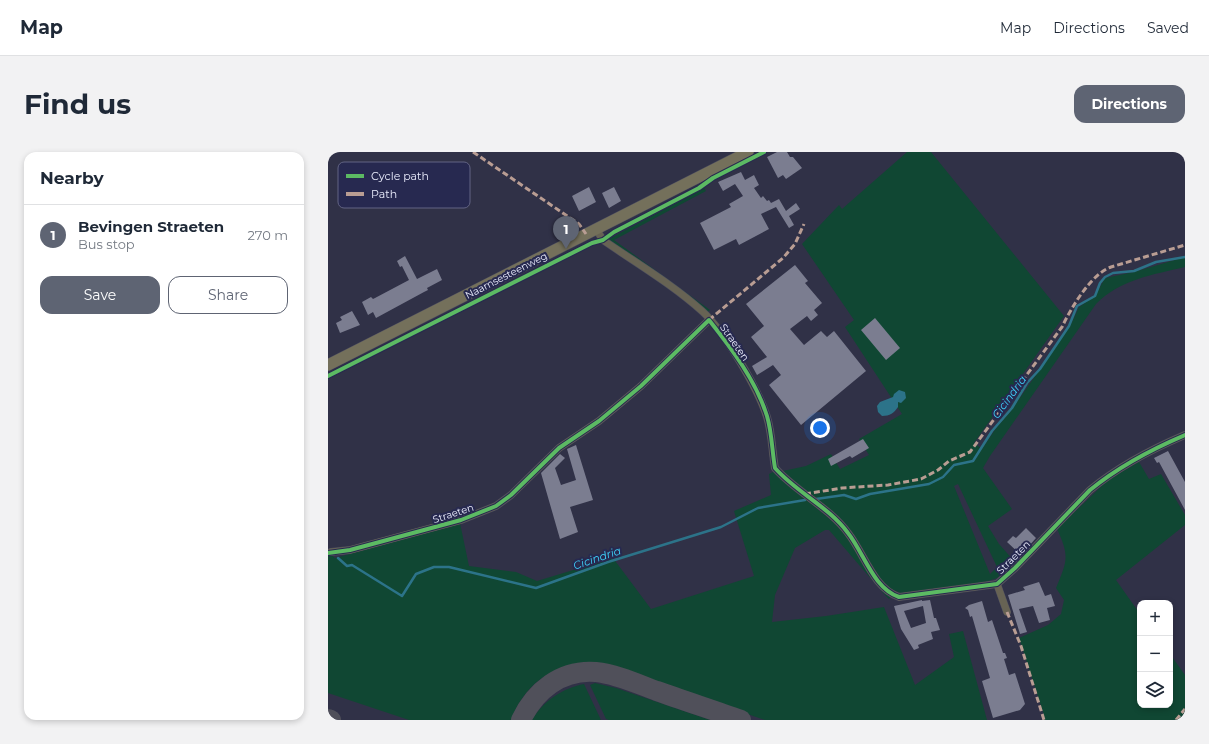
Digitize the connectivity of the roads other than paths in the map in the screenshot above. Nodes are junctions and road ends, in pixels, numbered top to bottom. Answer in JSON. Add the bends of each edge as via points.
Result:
{"nodes":[{"id":1,"x":748,"y":152,"type":"edge"},
{"id":2,"x":596,"y":229,"type":"junction"},
{"id":3,"x":709,"y":320,"type":"junction"},
{"id":4,"x":328,"y":365,"type":"edge"},
{"id":5,"x":1185,"y":435,"type":"edge"},
{"id":6,"x":332,"y":552,"type":"dead end"},
{"id":7,"x":997,"y":584,"type":"junction"},
{"id":8,"x":1008,"y":612,"type":"dead end"}],
"edges":[{"from":1,"to":2,"type":"main road","name":"Naamsesteenweg"},
{"from":2,"to":3,"type":"street","name":"Straeten","via":[[603,240],[685,297]]},
{"from":2,"to":4,"type":"main road","name":"Naamsesteenweg"},
{"from":3,"to":6,"type":"street","name":"Straeten","via":[[636,391],[600,421],[559,448],[511,495],[496,506],[454,522],[350,550]]},
{"from":3,"to":7,"type":"street","name":"Straeten","via":[[742,366],[759,396],[771,432],[775,468],[843,527],[888,592],[899,597],[908,597]]},
{"from":5,"to":7,"type":"street","name":"Straeten","via":[[1123,466],[1101,481]]},
{"from":7,"to":8,"type":"street","name":"Straeten"}]}
